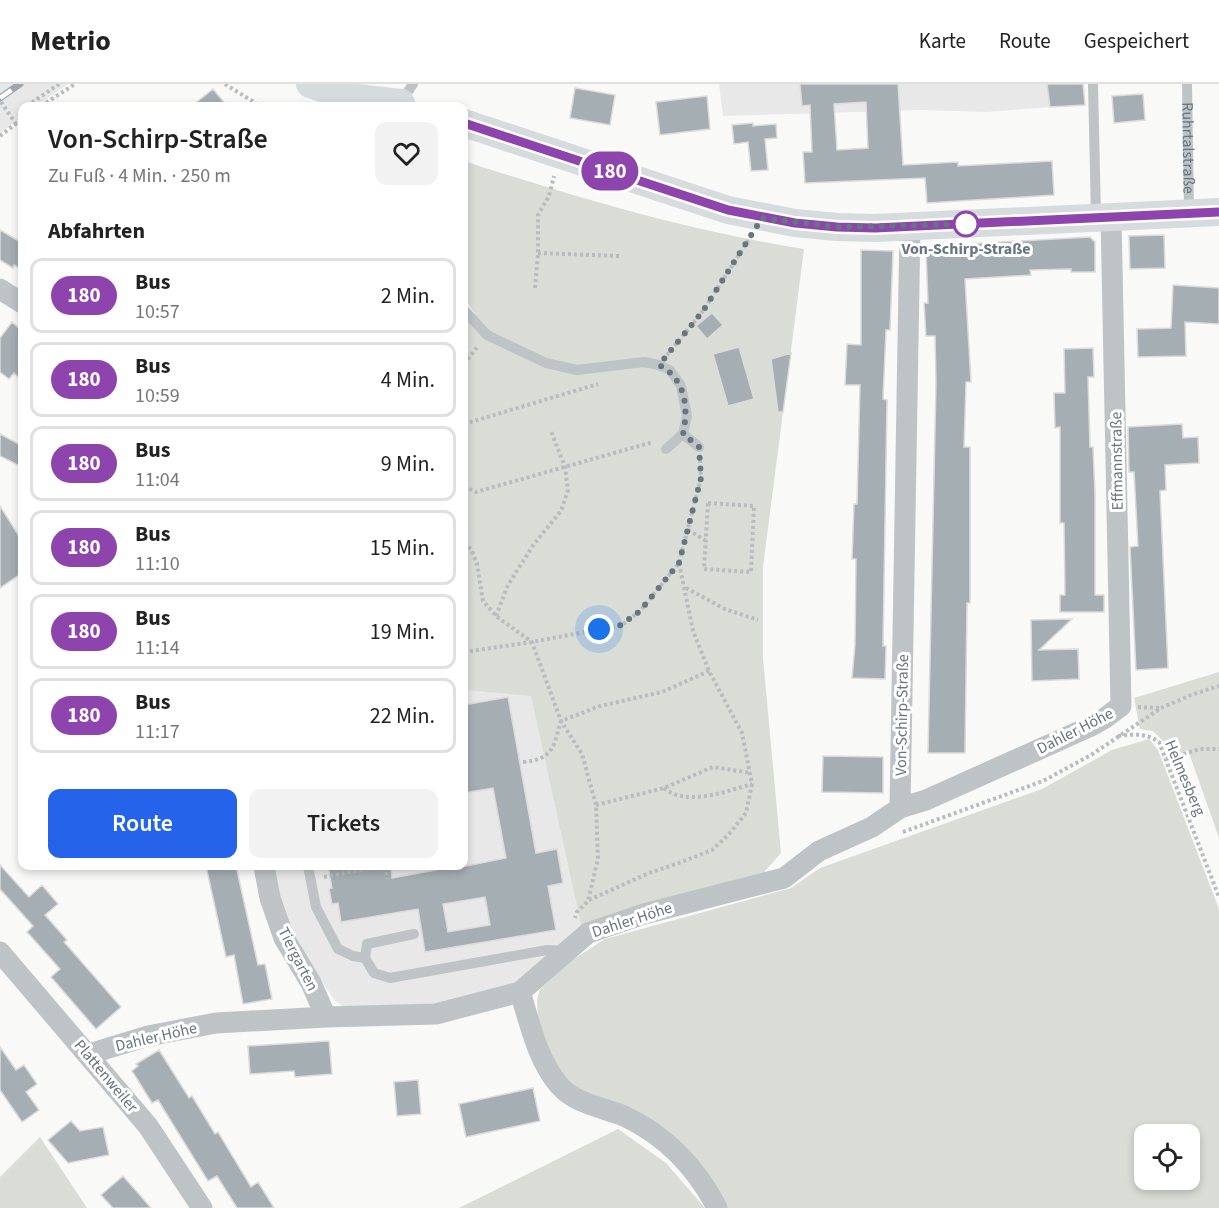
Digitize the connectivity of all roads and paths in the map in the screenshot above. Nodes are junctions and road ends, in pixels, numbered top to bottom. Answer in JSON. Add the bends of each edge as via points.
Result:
{"nodes":[{"id":1,"x":59,"y":84,"type":"edge"},
{"id":2,"x":75,"y":84,"type":"edge"},
{"id":3,"x":225,"y":84,"type":"edge"},
{"id":4,"x":310,"y":84,"type":"edge"},
{"id":5,"x":366,"y":84,"type":"edge"},
{"id":6,"x":1093,"y":84,"type":"edge"},
{"id":7,"x":1187,"y":84,"type":"edge"},
{"id":8,"x":406,"y":100,"type":"edge"},
{"id":9,"x":1,"y":102,"type":"edge"},
{"id":10,"x":34,"y":102,"type":"edge"},
{"id":11,"x":47,"y":102,"type":"edge"},
{"id":12,"x":254,"y":102,"type":"edge"},
{"id":13,"x":16,"y":124,"type":"joint"},
{"id":14,"x":468,"y":124,"type":"edge"},
{"id":15,"x":0,"y":136,"type":"edge"},
{"id":16,"x":559,"y":154,"type":"junction"},
{"id":17,"x":1189,"y":212,"type":"junction"},
{"id":18,"x":1219,"y":212,"type":"edge"},
{"id":19,"x":1103,"y":217,"type":"junction"},
{"id":20,"x":762,"y":218,"type":"junction"},
{"id":21,"x":910,"y":226,"type":"junction"},
{"id":22,"x":538,"y":253,"type":"junction"},
{"id":23,"x":619,"y":256,"type":"dead end"},
{"id":24,"x":535,"y":288,"type":"dead end"},
{"id":25,"x":0,"y":289,"type":"edge"},
{"id":26,"x":18,"y":300,"type":"edge"},
{"id":27,"x":468,"y":314,"type":"edge"},
{"id":28,"x":487,"y":335,"type":"junction"},
{"id":29,"x":468,"y":359,"type":"edge"},
{"id":30,"x":659,"y":365,"type":"junction"},
{"id":31,"x":628,"y":370,"type":"junction"},
{"id":32,"x":468,"y":423,"type":"edge"},
{"id":33,"x":551,"y":431,"type":"dead end"},
{"id":34,"x":683,"y":434,"type":"junction"},
{"id":35,"x":663,"y":445,"type":"joint"},
{"id":36,"x":699,"y":447,"type":"joint"},
{"id":37,"x":565,"y":467,"type":"junction"},
{"id":38,"x":468,"y":488,"type":"edge"},
{"id":39,"x":688,"y":530,"type":"junction"},
{"id":40,"x":706,"y":541,"type":"junction"},
{"id":41,"x":468,"y":546,"type":"edge"},
{"id":42,"x":679,"y":563,"type":"junction"},
{"id":43,"x":685,"y":588,"type":"junction"},
{"id":44,"x":496,"y":616,"type":"junction"},
{"id":45,"x":758,"y":620,"type":"dead end"},
{"id":46,"x":532,"y":642,"type":"junction"},
{"id":47,"x":468,"y":651,"type":"edge"},
{"id":48,"x":709,"y":671,"type":"junction"},
{"id":49,"x":1121,"y":706,"type":"joint"},
{"id":50,"x":561,"y":721,"type":"junction"},
{"id":51,"x":1117,"y":736,"type":"dead end"},
{"id":52,"x":1219,"y":749,"type":"edge"},
{"id":53,"x":1166,"y":759,"type":"junction"},
{"id":54,"x":523,"y":762,"type":"dead end"},
{"id":55,"x":751,"y":773,"type":"junction"},
{"id":56,"x":752,"y":784,"type":"junction"},
{"id":57,"x":664,"y":788,"type":"junction"},
{"id":58,"x":596,"y":805,"type":"junction"},
{"id":59,"x":900,"y":808,"type":"junction"},
{"id":60,"x":265,"y":870,"type":"edge"},
{"id":61,"x":309,"y":870,"type":"edge"},
{"id":62,"x":359,"y":870,"type":"edge"},
{"id":63,"x":386,"y":870,"type":"edge"},
{"id":64,"x":387,"y":879,"type":"dead end"},
{"id":65,"x":310,"y":880,"type":"junction"},
{"id":66,"x":1219,"y":897,"type":"edge"},
{"id":67,"x":588,"y":901,"type":"junction"},
{"id":68,"x":414,"y":934,"type":"dead end"},
{"id":69,"x":566,"y":951,"type":"junction"},
{"id":70,"x":0,"y":952,"type":"edge"},
{"id":71,"x":365,"y":958,"type":"junction"},
{"id":72,"x":520,"y":992,"type":"junction"},
{"id":73,"x":326,"y":1017,"type":"junction"},
{"id":74,"x":88,"y":1054,"type":"junction"},
{"id":75,"x":202,"y":1208,"type":"edge"},
{"id":76,"x":717,"y":1208,"type":"edge"}],
"edges":[{"from":1,"to":10,"type":"path"},
{"from":2,"to":11,"type":"path"},
{"from":3,"to":12,"type":"path"},
{"from":4,"to":8,"type":"main road","via":[[349,97]]},
{"from":5,"to":8,"type":"main road"},
{"from":6,"to":19,"type":"lane"},
{"from":7,"to":17,"type":"lane","name":"Ruhrtalstraße"},
{"from":9,"to":13,"type":"path"},
{"from":13,"to":15,"type":"path"},
{"from":14,"to":16,"type":"main road","name":"Ruhrtalstraße"},
{"from":16,"to":20,"type":"main road","name":"Ruhrtalstraße"},
{"from":16,"to":22,"type":"path","via":[[549,196],[538,215]]},
{"from":17,"to":18,"type":"main road","name":"Ruhrtalstraße"},
{"from":17,"to":19,"type":"main road","name":"Ruhrtalstraße"},
{"from":19,"to":21,"type":"main road","name":"Ruhrtalstraße"},
{"from":19,"to":49,"type":"street","name":"Effmannstraße"},
{"from":20,"to":21,"type":"main road","name":"Ruhrtalstraße","via":[[837,227]]},
{"from":20,"to":30,"type":"path","via":[[703,311]]},
{"from":21,"to":59,"type":"street","name":"Von-Schirp-Straße"},
{"from":22,"to":23,"type":"path"},
{"from":22,"to":24,"type":"path"},
{"from":25,"to":26,"type":"street"},
{"from":27,"to":28,"type":"lane"},
{"from":28,"to":29,"type":"path"},
{"from":28,"to":31,"type":"lane","via":[[546,363],[577,370]]},
{"from":30,"to":31,"type":"lane","via":[[644,362]]},
{"from":30,"to":34,"type":"lane","via":[[670,370],[681,386],[687,416]]},
{"from":31,"to":32,"type":"path"},
{"from":33,"to":37,"type":"path"},
{"from":34,"to":35,"type":"lane"},
{"from":34,"to":36,"type":"lane"},
{"from":35,"to":37,"type":"path"},
{"from":36,"to":39,"type":"path","via":[[701,478]]},
{"from":37,"to":38,"type":"path","via":[[476,492]]},
{"from":37,"to":44,"type":"path","via":[[568,490],[561,511],[508,585]]},
{"from":39,"to":40,"type":"path"},
{"from":39,"to":42,"type":"path"},
{"from":40,"to":40,"type":"path","via":[[704,569],[751,572],[754,506],[708,503]]},
{"from":41,"to":44,"type":"path","via":[[477,564],[483,601]]},
{"from":42,"to":43,"type":"path"},
{"from":42,"to":46,"type":"path","via":[[640,611],[621,625]]},
{"from":43,"to":45,"type":"path","via":[[725,609]]},
{"from":43,"to":48,"type":"path","via":[[693,631]]},
{"from":44,"to":46,"type":"path"},
{"from":46,"to":47,"type":"path"},
{"from":46,"to":50,"type":"path"},
{"from":48,"to":50,"type":"path","via":[[662,692],[600,706]]},
{"from":48,"to":55,"type":"path","via":[[741,733]]},
{"from":49,"to":59,"type":"street","name":"Dahler Höhe","via":[[1089,727]]},
{"from":50,"to":54,"type":"path","via":[[552,750],[540,760]]},
{"from":50,"to":58,"type":"path","via":[[582,754]]},
{"from":51,"to":53,"type":"path","name":"Helmesberg","via":[[1150,735],[1159,742]]},
{"from":52,"to":53,"type":"path","via":[[1200,749]]},
{"from":53,"to":66,"type":"path","name":"Helmesberg"},
{"from":55,"to":56,"type":"path"},
{"from":55,"to":57,"type":"path","via":[[713,767]]},
{"from":56,"to":57,"type":"path","via":[[685,798]]},
{"from":56,"to":67,"type":"path","via":[[746,813],[712,850]]},
{"from":57,"to":58,"type":"path"},
{"from":58,"to":67,"type":"path","via":[[598,859]]},
{"from":59,"to":69,"type":"street","name":"Dahler Höhe","via":[[872,827],[819,851],[784,878],[644,914],[588,933]]},
{"from":60,"to":73,"type":"street","name":"Tiergarten","via":[[284,938]]},
{"from":61,"to":65,"type":"lane"},
{"from":62,"to":65,"type":"path"},
{"from":63,"to":64,"type":"path"},
{"from":65,"to":71,"type":"lane","via":[[315,907],[338,949]]},
{"from":67,"to":69,"type":"path","via":[[577,912]]},
{"from":68,"to":71,"type":"lane","via":[[367,944]]},
{"from":69,"to":71,"type":"lane","via":[[547,950],[390,978],[374,973]]},
{"from":69,"to":72,"type":"street","name":"Dahler Höhe"},
{"from":70,"to":74,"type":"street","name":"Plattenweiler"},
{"from":72,"to":73,"type":"street","name":"Dahler Höhe","via":[[436,1014]]},
{"from":72,"to":76,"type":"street","via":[[542,1061],[559,1085],[573,1098],[645,1126],[663,1139],[694,1170]]},
{"from":73,"to":74,"type":"street","name":"Dahler Höhe","via":[[216,1023],[148,1036]]},
{"from":74,"to":75,"type":"street","name":"Plattenweiler","via":[[148,1126]]}]}
